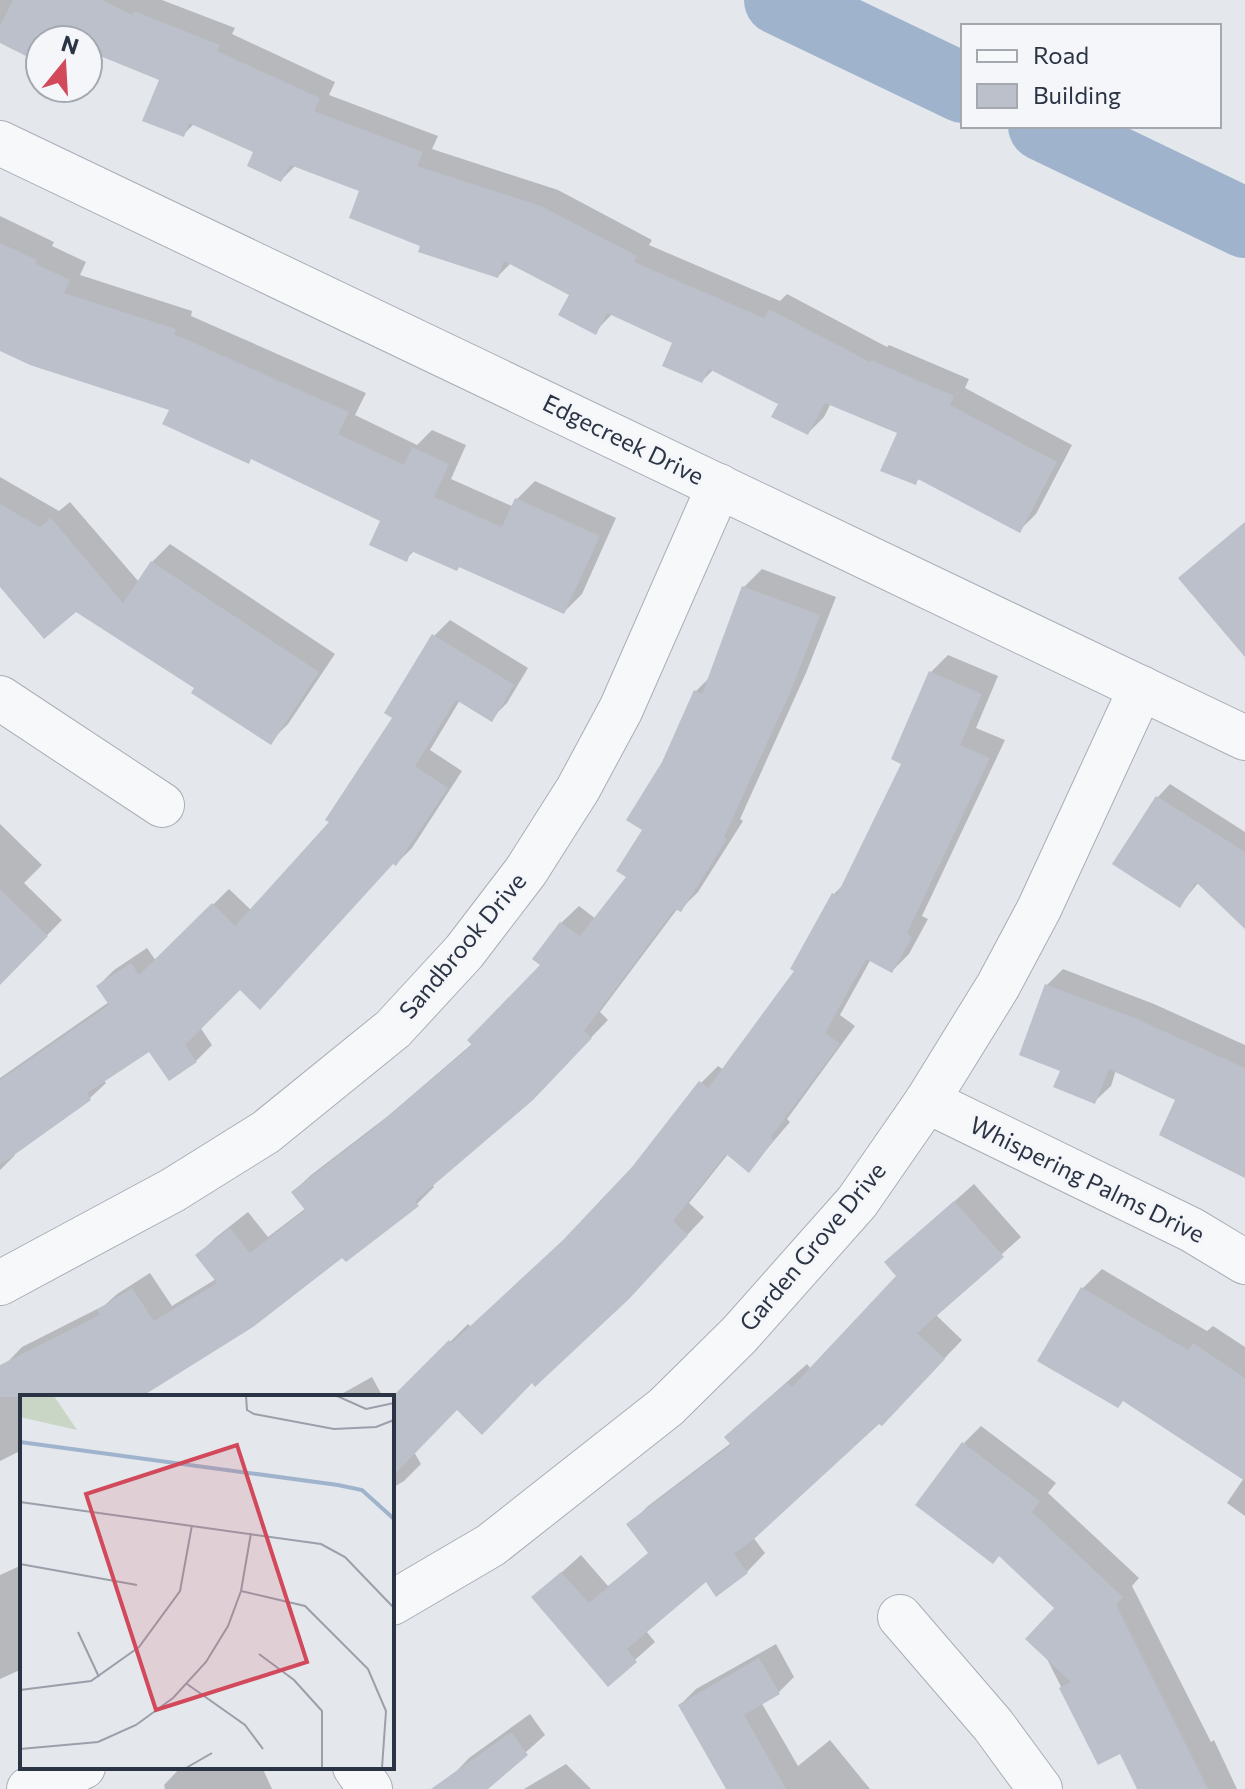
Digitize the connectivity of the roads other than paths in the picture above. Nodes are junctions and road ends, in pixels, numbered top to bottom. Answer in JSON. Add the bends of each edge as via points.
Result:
{"nodes":[{"id":1,"x":0,"y":143,"type":"edge"},
{"id":2,"x":719,"y":486,"type":"junction"},
{"id":3,"x":1141,"y":688,"type":"junction"},
{"id":4,"x":0,"y":698,"type":"edge"},
{"id":5,"x":1245,"y":738,"type":"edge"},
{"id":6,"x":162,"y":805,"type":"dead end"},
{"id":7,"x":927,"y":1101,"type":"junction"},
{"id":8,"x":1245,"y":1262,"type":"edge"},
{"id":9,"x":0,"y":1283,"type":"edge"},
{"id":10,"x":394,"y":1602,"type":"edge"},
{"id":11,"x":900,"y":1617,"type":"dead end"},
{"id":12,"x":78,"y":1769,"type":"edge"},
{"id":13,"x":356,"y":1769,"type":"edge"},
{"id":14,"x":29,"y":1789,"type":"edge"},
{"id":15,"x":370,"y":1789,"type":"edge"},
{"id":16,"x":1040,"y":1789,"type":"edge"}],
"edges":[{"from":1,"to":2,"type":"street","name":"Edgecreek Drive"},
{"from":2,"to":3,"type":"street","name":"Edgecreek Drive"},
{"from":2,"to":9,"type":"street","name":"Sandbrook Drive","via":[[621,709],[578,789],[526,871],[464,952],[393,1029],[266,1132],[173,1190]]},
{"from":3,"to":5,"type":"street","name":"Edgecreek Drive"},
{"from":3,"to":7,"type":"street","name":"Garden Grove Drive","via":[[1039,909]]},
{"from":4,"to":6,"type":"street"},
{"from":7,"to":8,"type":"street","name":"Whispering Palms Drive","via":[[1192,1230]]},
{"from":7,"to":10,"type":"street","name":"Garden Grove Drive","via":[[857,1202],[739,1335],[666,1407],[491,1545]]},
{"from":11,"to":16,"type":"street"},
{"from":12,"to":14,"type":"street"},
{"from":13,"to":15,"type":"street"}]}
